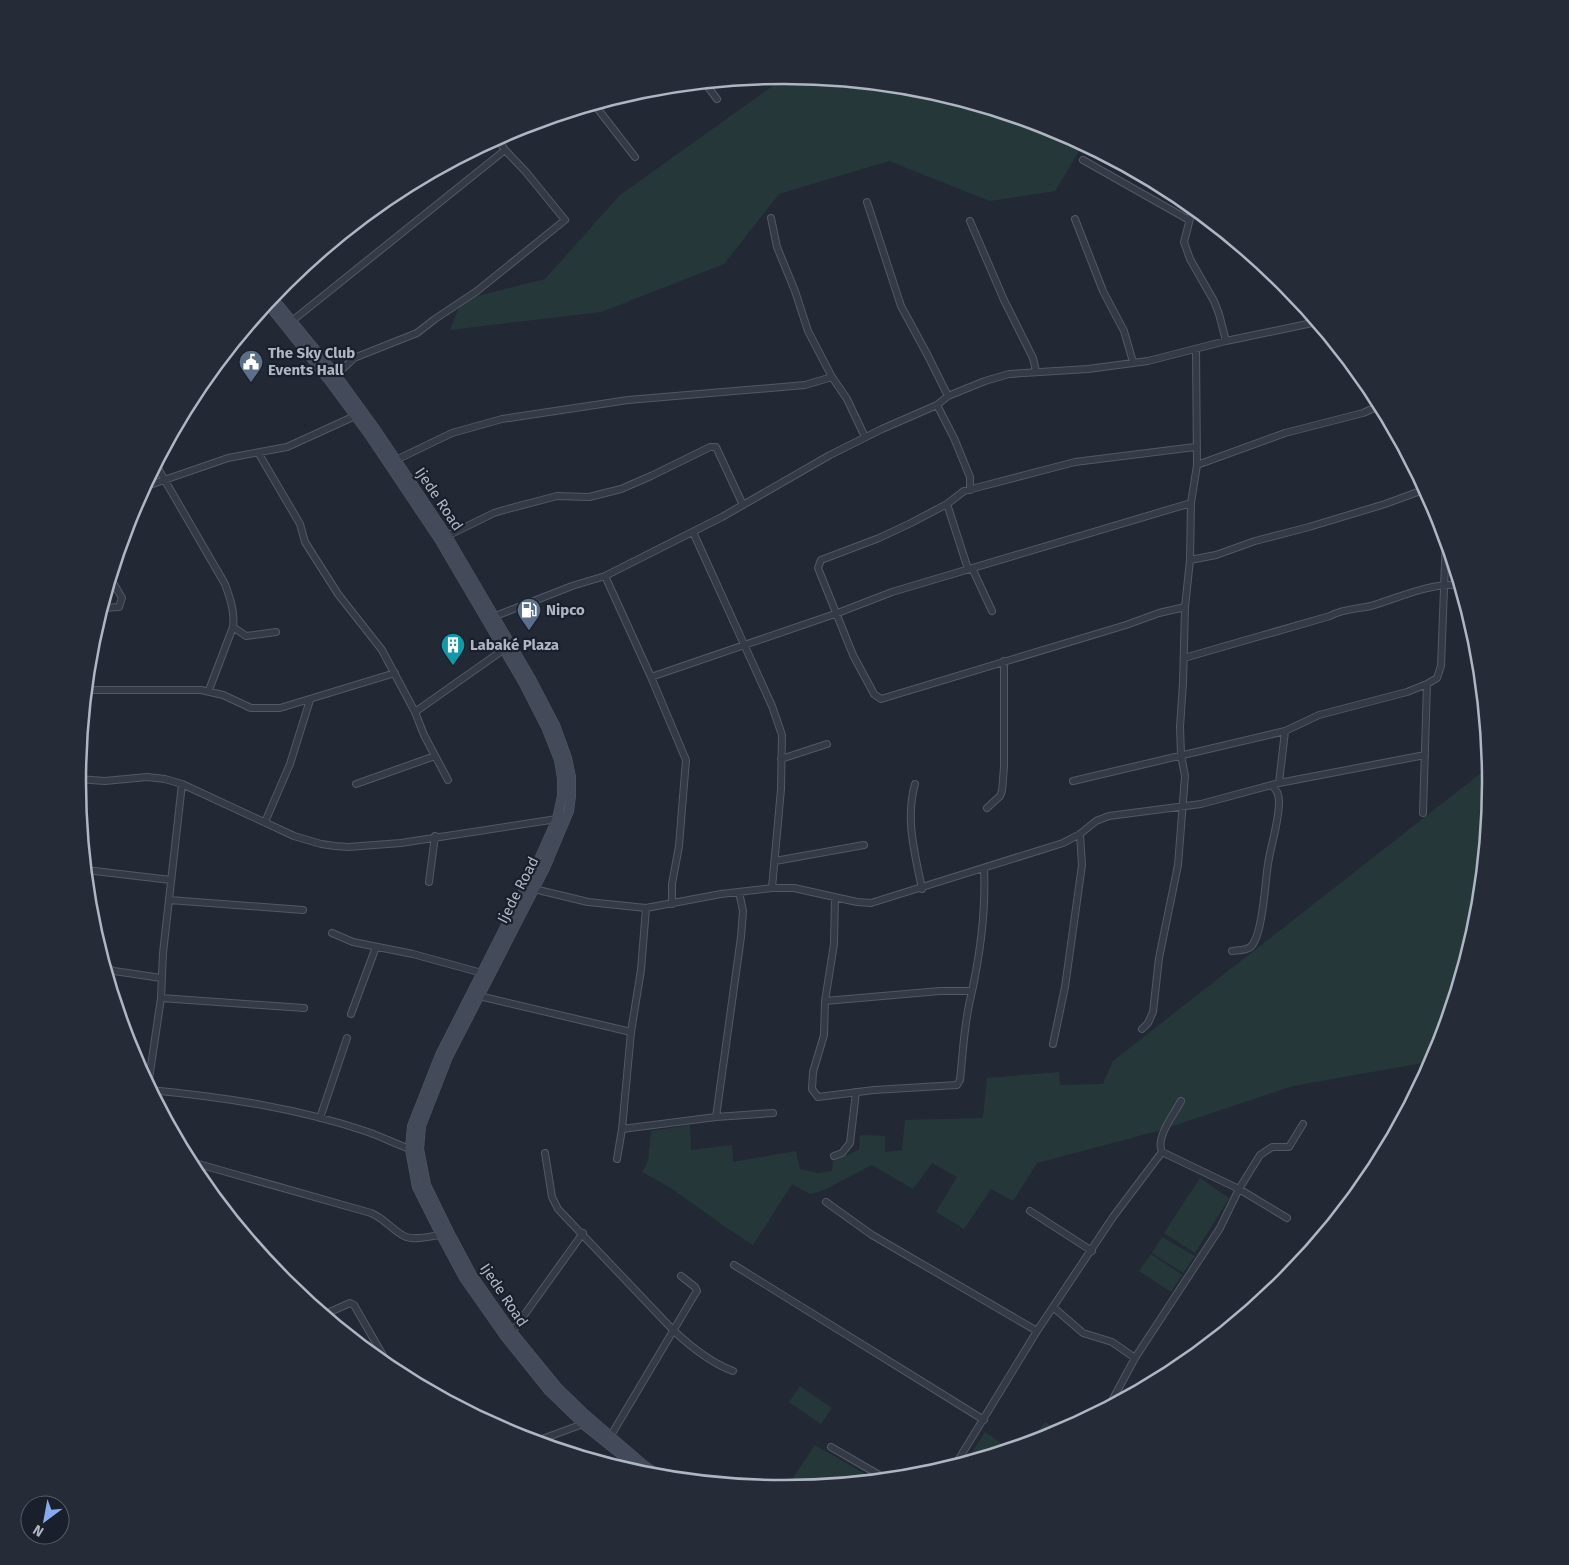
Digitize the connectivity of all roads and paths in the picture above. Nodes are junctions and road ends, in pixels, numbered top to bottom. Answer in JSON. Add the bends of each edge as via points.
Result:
{"nodes":[{"id":1,"x":709,"y":88,"type":"edge"},
{"id":2,"x":717,"y":99,"type":"dead end"},
{"id":3,"x":598,"y":110,"type":"edge"},
{"id":4,"x":501,"y":144,"type":"edge"},
{"id":5,"x":505,"y":150,"type":"junction"},
{"id":6,"x":635,"y":157,"type":"dead end"},
{"id":7,"x":1083,"y":160,"type":"dead end"},
{"id":8,"x":867,"y":202,"type":"dead end"},
{"id":9,"x":1191,"y":214,"type":"edge"},
{"id":10,"x":771,"y":218,"type":"dead end"},
{"id":11,"x":1074,"y":220,"type":"dead end"},
{"id":12,"x":1189,"y":220,"type":"junction"},
{"id":13,"x":970,"y":221,"type":"dead end"},
{"id":14,"x":277,"y":303,"type":"edge"},
{"id":15,"x":271,"y":308,"type":"edge"},
{"id":16,"x":292,"y":321,"type":"junction"},
{"id":17,"x":1311,"y":323,"type":"edge"},
{"id":18,"x":1226,"y":341,"type":"junction"},
{"id":19,"x":1196,"y":350,"type":"junction"},
{"id":20,"x":1133,"y":362,"type":"junction"},
{"id":21,"x":1036,"y":371,"type":"junction"},
{"id":22,"x":336,"y":375,"type":"junction"},
{"id":23,"x":832,"y":377,"type":"junction"},
{"id":24,"x":948,"y":396,"type":"junction"},
{"id":25,"x":937,"y":405,"type":"junction"},
{"id":26,"x":1374,"y":408,"type":"edge"},
{"id":27,"x":355,"y":416,"type":"junction"},
{"id":28,"x":865,"y":437,"type":"junction"},
{"id":29,"x":1195,"y":447,"type":"junction"},
{"id":30,"x":259,"y":454,"type":"junction"},
{"id":31,"x":396,"y":460,"type":"junction"},
{"id":32,"x":1196,"y":464,"type":"junction"},
{"id":33,"x":159,"y":471,"type":"edge"},
{"id":34,"x":165,"y":481,"type":"junction"},
{"id":35,"x":153,"y":484,"type":"edge"},
{"id":36,"x":970,"y":490,"type":"junction"},
{"id":37,"x":1419,"y":491,"type":"edge"},
{"id":38,"x":1191,"y":503,"type":"junction"},
{"id":39,"x":946,"y":504,"type":"junction"},
{"id":40,"x":743,"y":505,"type":"junction"},
{"id":41,"x":693,"y":532,"type":"junction"},
{"id":42,"x":447,"y":536,"type":"junction"},
{"id":43,"x":1445,"y":556,"type":"edge"},
{"id":44,"x":1190,"y":560,"type":"junction"},
{"id":45,"x":970,"y":568,"type":"junction"},
{"id":46,"x":605,"y":576,"type":"junction"},
{"id":47,"x":1444,"y":584,"type":"junction"},
{"id":48,"x":115,"y":585,"type":"edge"},
{"id":49,"x":1454,"y":585,"type":"edge"},
{"id":50,"x":1185,"y":607,"type":"junction"},
{"id":51,"x":109,"y":608,"type":"edge"},
{"id":52,"x":992,"y":611,"type":"dead end"},
{"id":53,"x":835,"y":614,"type":"junction"},
{"id":54,"x":493,"y":617,"type":"junction"},
{"id":55,"x":233,"y":627,"type":"junction"},
{"id":56,"x":276,"y":632,"type":"dead end"},
{"id":57,"x":744,"y":645,"type":"junction"},
{"id":58,"x":503,"y":650,"type":"junction"},
{"id":59,"x":1184,"y":658,"type":"junction"},
{"id":60,"x":1004,"y":661,"type":"junction"},
{"id":61,"x":395,"y":673,"type":"junction"},
{"id":62,"x":651,"y":677,"type":"junction"},
{"id":63,"x":1427,"y":684,"type":"junction"},
{"id":64,"x":92,"y":690,"type":"edge"},
{"id":65,"x":209,"y":690,"type":"junction"},
{"id":66,"x":310,"y":700,"type":"junction"},
{"id":67,"x":415,"y":712,"type":"junction"},
{"id":68,"x":1285,"y":731,"type":"junction"},
{"id":69,"x":827,"y":744,"type":"dead end"},
{"id":70,"x":1181,"y":755,"type":"junction"},
{"id":71,"x":1425,"y":755,"type":"junction"},
{"id":72,"x":435,"y":756,"type":"junction"},
{"id":73,"x":781,"y":759,"type":"junction"},
{"id":74,"x":86,"y":780,"type":"edge"},
{"id":75,"x":448,"y":780,"type":"dead end"},
{"id":76,"x":1073,"y":781,"type":"dead end"},
{"id":77,"x":182,"y":784,"type":"junction"},
{"id":78,"x":356,"y":784,"type":"dead end"},
{"id":79,"x":916,"y":784,"type":"dead end"},
{"id":80,"x":1275,"y":784,"type":"junction"},
{"id":81,"x":1182,"y":807,"type":"junction"},
{"id":82,"x":987,"y":808,"type":"dead end"},
{"id":83,"x":1423,"y":813,"type":"dead end"},
{"id":84,"x":556,"y":819,"type":"junction"},
{"id":85,"x":265,"y":822,"type":"junction"},
{"id":86,"x":1080,"y":834,"type":"junction"},
{"id":87,"x":435,"y":836,"type":"junction"},
{"id":88,"x":864,"y":845,"type":"dead end"},
{"id":89,"x":775,"y":861,"type":"junction"},
{"id":90,"x":984,"y":869,"type":"junction"},
{"id":91,"x":92,"y":871,"type":"edge"},
{"id":92,"x":171,"y":880,"type":"junction"},
{"id":93,"x":429,"y":882,"type":"dead end"},
{"id":94,"x":772,"y":888,"type":"junction"},
{"id":95,"x":534,"y":889,"type":"junction"},
{"id":96,"x":922,"y":889,"type":"junction"},
{"id":97,"x":739,"y":892,"type":"junction"},
{"id":98,"x":835,"y":897,"type":"junction"},
{"id":99,"x":168,"y":900,"type":"junction"},
{"id":100,"x":672,"y":904,"type":"junction"},
{"id":101,"x":646,"y":908,"type":"junction"},
{"id":102,"x":303,"y":910,"type":"dead end"},
{"id":103,"x":332,"y":933,"type":"dead end"},
{"id":104,"x":376,"y":947,"type":"junction"},
{"id":105,"x":1232,"y":952,"type":"dead end"},
{"id":106,"x":112,"y":970,"type":"edge"},
{"id":107,"x":482,"y":973,"type":"junction"},
{"id":108,"x":161,"y":978,"type":"junction"},
{"id":109,"x":972,"y":991,"type":"junction"},
{"id":110,"x":479,"y":996,"type":"junction"},
{"id":111,"x":161,"y":998,"type":"junction"},
{"id":112,"x":825,"y":1001,"type":"junction"},
{"id":113,"x":304,"y":1008,"type":"dead end"},
{"id":114,"x":351,"y":1014,"type":"dead end"},
{"id":115,"x":1142,"y":1029,"type":"dead end"},
{"id":116,"x":631,"y":1032,"type":"junction"},
{"id":117,"x":347,"y":1038,"type":"dead end"},
{"id":118,"x":1053,"y":1044,"type":"dead end"},
{"id":119,"x":150,"y":1074,"type":"edge"},
{"id":120,"x":157,"y":1091,"type":"edge"},
{"id":121,"x":856,"y":1092,"type":"junction"},
{"id":122,"x":1181,"y":1101,"type":"dead end"},
{"id":123,"x":773,"y":1113,"type":"dead end"},
{"id":124,"x":320,"y":1118,"type":"junction"},
{"id":125,"x":716,"y":1118,"type":"junction"},
{"id":126,"x":1303,"y":1124,"type":"dead end"},
{"id":127,"x":622,"y":1129,"type":"junction"},
{"id":128,"x":410,"y":1150,"type":"junction"},
{"id":129,"x":545,"y":1152,"type":"dead end"},
{"id":130,"x":1162,"y":1152,"type":"junction"},
{"id":131,"x":834,"y":1156,"type":"dead end"},
{"id":132,"x":618,"y":1159,"type":"dead end"},
{"id":133,"x":200,"y":1164,"type":"edge"},
{"id":134,"x":1238,"y":1189,"type":"junction"},
{"id":135,"x":826,"y":1202,"type":"dead end"},
{"id":136,"x":1030,"y":1211,"type":"dead end"},
{"id":137,"x":1286,"y":1218,"type":"dead end"},
{"id":138,"x":582,"y":1233,"type":"junction"},
{"id":139,"x":440,"y":1235,"type":"junction"},
{"id":140,"x":1092,"y":1251,"type":"junction"},
{"id":141,"x":734,"y":1265,"type":"dead end"},
{"id":142,"x":681,"y":1276,"type":"dead end"},
{"id":143,"x":1053,"y":1307,"type":"junction"},
{"id":144,"x":329,"y":1312,"type":"edge"},
{"id":145,"x":673,"y":1330,"type":"junction"},
{"id":146,"x":512,"y":1332,"type":"junction"},
{"id":147,"x":1037,"y":1332,"type":"junction"},
{"id":148,"x":382,"y":1353,"type":"edge"},
{"id":149,"x":1135,"y":1358,"type":"junction"},
{"id":150,"x":733,"y":1371,"type":"dead end"},
{"id":151,"x":1113,"y":1399,"type":"edge"},
{"id":152,"x":984,"y":1420,"type":"junction"},
{"id":153,"x":583,"y":1424,"type":"junction"},
{"id":154,"x":610,"y":1437,"type":"junction"},
{"id":155,"x":544,"y":1438,"type":"edge"},
{"id":156,"x":831,"y":1447,"type":"dead end"},
{"id":157,"x":960,"y":1458,"type":"edge"},
{"id":158,"x":633,"y":1464,"type":"edge"},
{"id":159,"x":648,"y":1468,"type":"edge"},
{"id":160,"x":879,"y":1475,"type":"edge"}],
"edges":[{"from":1,"to":2,"type":"street"},
{"from":3,"to":6,"type":"street"},
{"from":4,"to":5,"type":"street"},
{"from":5,"to":16,"type":"street"},
{"from":5,"to":22,"type":"street","via":[[565,220],[477,291],[434,318],[417,333],[354,358]]},
{"from":7,"to":12,"type":"street"},
{"from":8,"to":24,"type":"street","via":[[901,306]]},
{"from":9,"to":12,"type":"street"},
{"from":10,"to":23,"type":"street","via":[[777,247],[806,328]]},
{"from":11,"to":20,"type":"street","via":[[1102,291],[1124,331]]},
{"from":12,"to":18,"type":"street","via":[[1184,236],[1185,248],[1214,301]]},
{"from":13,"to":21,"type":"street"},
{"from":14,"to":16,"type":"main road","name":"Ijede Road"},
{"from":15,"to":27,"type":"main road","name":"Ijede Road"},
{"from":16,"to":22,"type":"main road","name":"Ijede Road"},
{"from":17,"to":18,"type":"street"},
{"from":18,"to":19,"type":"street"},
{"from":19,"to":20,"type":"street"},
{"from":19,"to":29,"type":"street"},
{"from":20,"to":21,"type":"street"},
{"from":21,"to":24,"type":"street","via":[[998,376]]},
{"from":22,"to":31,"type":"main road","name":"Ijede Road"},
{"from":23,"to":28,"type":"street","via":[[847,399]]},
{"from":23,"to":31,"type":"street","via":[[805,385],[628,400],[502,419],[452,433]]},
{"from":24,"to":25,"type":"street"},
{"from":25,"to":28,"type":"street"},
{"from":25,"to":36,"type":"street","via":[[970,477]]},
{"from":26,"to":32,"type":"street"},
{"from":27,"to":30,"type":"street","via":[[288,447]]},
{"from":27,"to":58,"type":"main road","name":"Ijede Road","via":[[439,539]]},
{"from":28,"to":40,"type":"street"},
{"from":29,"to":32,"type":"street"},
{"from":29,"to":36,"type":"street","via":[[1076,462]]},
{"from":30,"to":34,"type":"street","via":[[228,458]]},
{"from":30,"to":61,"type":"street","via":[[300,524],[310,549]]},
{"from":31,"to":42,"type":"main road","name":"Ijede Road"},
{"from":32,"to":38,"type":"street"},
{"from":33,"to":34,"type":"street"},
{"from":34,"to":35,"type":"street"},
{"from":34,"to":55,"type":"street","via":[[225,584],[231,600]]},
{"from":36,"to":39,"type":"street"},
{"from":37,"to":44,"type":"street","via":[[1216,555]]},
{"from":38,"to":44,"type":"street"},
{"from":38,"to":45,"type":"street"},
{"from":39,"to":45,"type":"street"},
{"from":39,"to":53,"type":"street","via":[[878,538],[821,560],[818,572]]},
{"from":40,"to":41,"type":"street"},
{"from":40,"to":42,"type":"street","via":[[716,447],[710,447],[621,489],[589,497],[557,496],[504,510]]},
{"from":41,"to":46,"type":"street"},
{"from":41,"to":57,"type":"street"},
{"from":42,"to":54,"type":"main road","name":"Ijede Road"},
{"from":43,"to":47,"type":"street"},
{"from":44,"to":50,"type":"street"},
{"from":45,"to":52,"type":"street"},
{"from":45,"to":53,"type":"street"},
{"from":46,"to":54,"type":"street"},
{"from":46,"to":62,"type":"street"},
{"from":47,"to":49,"type":"street"},
{"from":47,"to":59,"type":"street","via":[[1336,612]]},
{"from":47,"to":63,"type":"street","via":[[1441,669],[1437,678]]},
{"from":48,"to":51,"type":"street","via":[[122,598],[119,607]]},
{"from":50,"to":59,"type":"street"},
{"from":50,"to":60,"type":"street"},
{"from":53,"to":57,"type":"street"},
{"from":53,"to":60,"type":"street","via":[[853,655],[878,698]]},
{"from":54,"to":95,"type":"main road","name":"Ijede Road","via":[[555,725],[571,777],[569,811]]},
{"from":55,"to":56,"type":"street","via":[[246,636]]},
{"from":55,"to":65,"type":"street"},
{"from":57,"to":62,"type":"street"},
{"from":57,"to":73,"type":"street","via":[[778,722],[782,735]]},
{"from":58,"to":67,"type":"street"},
{"from":58,"to":84,"type":"main road","name":"Ijede Road","via":[[546,728],[559,760],[562,796]]},
{"from":59,"to":70,"type":"street"},
{"from":60,"to":82,"type":"street","via":[[1002,792]]},
{"from":61,"to":66,"type":"street"},
{"from":61,"to":67,"type":"street"},
{"from":62,"to":100,"type":"street","via":[[686,760]]},
{"from":63,"to":68,"type":"street","via":[[1319,715]]},
{"from":63,"to":71,"type":"street"},
{"from":64,"to":65,"type":"street"},
{"from":65,"to":66,"type":"street","via":[[251,708],[280,708]]},
{"from":66,"to":85,"type":"street","via":[[290,764]]},
{"from":67,"to":72,"type":"street"},
{"from":68,"to":70,"type":"street"},
{"from":68,"to":80,"type":"street"},
{"from":69,"to":73,"type":"street"},
{"from":70,"to":76,"type":"street"},
{"from":70,"to":81,"type":"street","via":[[1185,776]]},
{"from":71,"to":80,"type":"street"},
{"from":71,"to":83,"type":"street"},
{"from":72,"to":75,"type":"street"},
{"from":72,"to":78,"type":"street"},
{"from":73,"to":89,"type":"street"},
{"from":74,"to":77,"type":"street","via":[[147,777]]},
{"from":77,"to":85,"type":"street"},
{"from":77,"to":92,"type":"street"},
{"from":79,"to":96,"type":"street","via":[[911,825]]},
{"from":80,"to":81,"type":"street","via":[[1218,801]]},
{"from":80,"to":105,"type":"street","via":[[1279,804],[1260,922],[1252,946]]},
{"from":81,"to":86,"type":"street","via":[[1109,816]]},
{"from":81,"to":115,"type":"street","via":[[1178,865],[1159,958],[1153,1012]]},
{"from":84,"to":87,"type":"street"},
{"from":84,"to":107,"type":"main road","name":"Ijede Road"},
{"from":85,"to":87,"type":"street","via":[[309,841],[348,847],[402,843]]},
{"from":86,"to":90,"type":"street","via":[[1062,844]]},
{"from":86,"to":118,"type":"street","via":[[1082,866],[1065,987]]},
{"from":87,"to":93,"type":"street"},
{"from":88,"to":89,"type":"street"},
{"from":89,"to":94,"type":"street"},
{"from":90,"to":96,"type":"street"},
{"from":90,"to":109,"type":"street","via":[[984,903]]},
{"from":91,"to":92,"type":"street"},
{"from":92,"to":99,"type":"street"},
{"from":94,"to":97,"type":"street"},
{"from":94,"to":98,"type":"street","via":[[794,888]]},
{"from":95,"to":101,"type":"street","via":[[588,902]]},
{"from":95,"to":110,"type":"main road","name":"Ijede Road"},
{"from":96,"to":98,"type":"street","via":[[871,904]]},
{"from":97,"to":100,"type":"street"},
{"from":97,"to":125,"type":"street","via":[[743,912],[741,937]]},
{"from":98,"to":112,"type":"street","via":[[834,944]]},
{"from":99,"to":102,"type":"street"},
{"from":99,"to":108,"type":"street"},
{"from":100,"to":101,"type":"street"},
{"from":101,"to":116,"type":"street"},
{"from":103,"to":104,"type":"street"},
{"from":104,"to":107,"type":"street"},
{"from":104,"to":114,"type":"street"},
{"from":106,"to":108,"type":"street"},
{"from":107,"to":128,"type":"main road","name":"Ijede Road","via":[[426,1088],[412,1126]]},
{"from":108,"to":111,"type":"street"},
{"from":109,"to":112,"type":"street"},
{"from":109,"to":121,"type":"street","via":[[957,1085]]},
{"from":110,"to":116,"type":"street"},
{"from":110,"to":146,"type":"main road","name":"Ijede Road","via":[[448,1057],[425,1114],[419,1149],[426,1185],[449,1232],[472,1275]]},
{"from":111,"to":113,"type":"street"},
{"from":111,"to":119,"type":"street"},
{"from":112,"to":121,"type":"street","via":[[824,1035],[813,1072],[812,1089],[818,1097]]},
{"from":116,"to":127,"type":"street"},
{"from":117,"to":124,"type":"street"},
{"from":120,"to":124,"type":"street","via":[[219,1097]]},
{"from":121,"to":131,"type":"street","via":[[850,1144]]},
{"from":122,"to":130,"type":"street","via":[[1161,1136]]},
{"from":123,"to":125,"type":"street"},
{"from":124,"to":128,"type":"street","via":[[369,1132]]},
{"from":125,"to":127,"type":"street"},
{"from":126,"to":134,"type":"street","via":[[1288,1147],[1272,1147],[1260,1155]]},
{"from":127,"to":132,"type":"street"},
{"from":128,"to":139,"type":"main road","name":"Ijede Road","via":[[417,1187]]},
{"from":129,"to":138,"type":"street","via":[[552,1197],[558,1209]]},
{"from":130,"to":134,"type":"street"},
{"from":130,"to":140,"type":"street"},
{"from":133,"to":139,"type":"street","via":[[378,1215],[405,1237]]},
{"from":134,"to":137,"type":"street"},
{"from":134,"to":149,"type":"street","via":[[1220,1228]]},
{"from":135,"to":147,"type":"street","via":[[872,1235]]},
{"from":136,"to":140,"type":"street"},
{"from":138,"to":145,"type":"street"},
{"from":138,"to":146,"type":"street"},
{"from":139,"to":153,"type":"main road","name":"Ijede Road","via":[[464,1278],[504,1335],[549,1391]]},
{"from":140,"to":143,"type":"street"},
{"from":141,"to":152,"type":"street"},
{"from":142,"to":145,"type":"street","via":[[697,1290]]},
{"from":143,"to":147,"type":"street"},
{"from":143,"to":149,"type":"street","via":[[1083,1333],[1112,1342]]},
{"from":144,"to":148,"type":"street","via":[[350,1303],[354,1305]]},
{"from":145,"to":150,"type":"street","via":[[686,1343]]},
{"from":145,"to":154,"type":"street"},
{"from":146,"to":154,"type":"main road","name":"Ijede Road","via":[[557,1387]]},
{"from":147,"to":152,"type":"street"},
{"from":149,"to":151,"type":"street"},
{"from":152,"to":157,"type":"street"},
{"from":153,"to":155,"type":"street"},
{"from":153,"to":158,"type":"main road","name":"Ijede Road"},
{"from":154,"to":159,"type":"main road","name":"Ijede Road"},
{"from":156,"to":160,"type":"street"}]}
